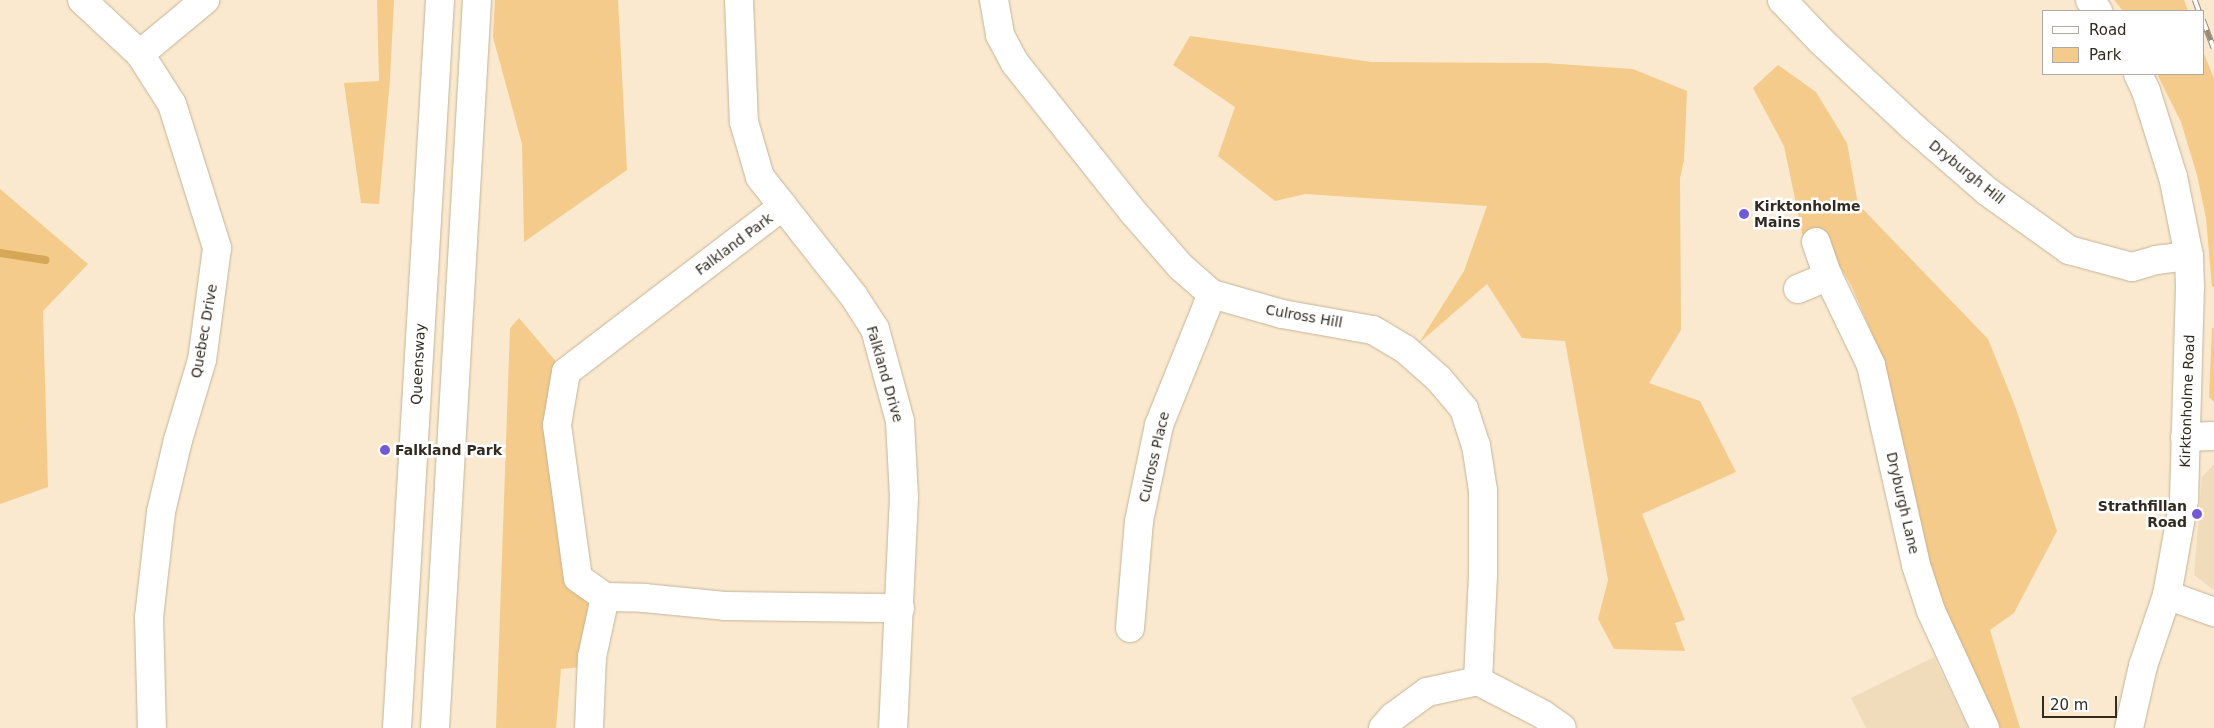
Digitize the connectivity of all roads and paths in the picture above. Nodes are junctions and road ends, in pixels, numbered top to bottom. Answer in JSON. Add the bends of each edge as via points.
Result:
{"nodes":[{"id":1,"x":82,"y":0,"type":"edge"},
{"id":2,"x":205,"y":0,"type":"edge"},
{"id":3,"x":440,"y":0,"type":"edge"},
{"id":4,"x":477,"y":0,"type":"edge"},
{"id":5,"x":739,"y":0,"type":"edge"},
{"id":6,"x":994,"y":0,"type":"edge"},
{"id":7,"x":1782,"y":0,"type":"edge"},
{"id":8,"x":140,"y":54,"type":"junction"},
{"id":9,"x":2138,"y":75,"type":"edge"},
{"id":10,"x":783,"y":206,"type":"junction"},
{"id":11,"x":1816,"y":242,"type":"dead end"},
{"id":12,"x":2189,"y":256,"type":"junction"},
{"id":13,"x":1828,"y":276,"type":"junction"},
{"id":14,"x":1798,"y":290,"type":"dead end"},
{"id":15,"x":1212,"y":294,"type":"junction"},
{"id":16,"x":2214,"y":436,"type":"edge"},
{"id":17,"x":2185,"y":437,"type":"junction"},
{"id":18,"x":2167,"y":595,"type":"junction"},
{"id":19,"x":605,"y":596,"type":"junction"},
{"id":20,"x":900,"y":608,"type":"junction"},
{"id":21,"x":2214,"y":612,"type":"edge"},
{"id":22,"x":1130,"y":628,"type":"dead end"},
{"id":23,"x":1478,"y":681,"type":"junction"},
{"id":24,"x":152,"y":728,"type":"edge"},
{"id":25,"x":398,"y":728,"type":"edge"},
{"id":26,"x":435,"y":728,"type":"edge"},
{"id":27,"x":589,"y":728,"type":"edge"},
{"id":28,"x":893,"y":728,"type":"edge"},
{"id":29,"x":1383,"y":728,"type":"edge"},
{"id":30,"x":1562,"y":728,"type":"edge"},
{"id":31,"x":1986,"y":728,"type":"edge"},
{"id":32,"x":2129,"y":728,"type":"edge"}],
"edges":[{"from":1,"to":8,"type":"main road","name":"Quebec Drive"},
{"from":2,"to":8,"type":"main road"},
{"from":3,"to":25,"type":"main road","name":"Queensway"},
{"from":4,"to":26,"type":"main road"},
{"from":5,"to":10,"type":"main road","name":"Falkland Drive","via":[[744,122],[760,177]]},
{"from":6,"to":15,"type":"main road","name":"Culross Hill","via":[[1000,35],[1015,64],[1134,213],[1181,267]]},
{"from":7,"to":12,"type":"main road","name":"Dryburgh Hill","via":[[1820,41],[1913,127],[1988,192],[2069,250],[2132,267]]},
{"from":8,"to":24,"type":"main road","name":"Quebec Drive","via":[[172,104],[217,248],[202,360],[161,512],[149,617]]},
{"from":9,"to":12,"type":"main road","name":"Kirktonholme Road","via":[[2173,177]]},
{"from":10,"to":19,"type":"main road","name":"Falkland Park","via":[[566,372],[557,425],[578,578]]},
{"from":10,"to":20,"type":"main road","name":"Falkland Drive","via":[[875,328],[900,421],[904,497]]},
{"from":11,"to":13,"type":"main road","name":"Dryburgh Lane"},
{"from":12,"to":17,"type":"main road","name":"Kirktonholme Road"},
{"from":13,"to":14,"type":"main road"},
{"from":13,"to":31,"type":"main road","name":"Dryburgh Lane","via":[[1871,365],[1916,565],[1932,611]]},
{"from":15,"to":22,"type":"main road","name":"Culross Place","via":[[1159,425],[1139,521]]},
{"from":15,"to":23,"type":"main road","name":"Culross Hill","via":[[1282,314],[1373,330],[1405,349],[1439,379],[1464,409],[1476,445],[1482,491],[1483,575]]},
{"from":16,"to":17,"type":"main road"},
{"from":17,"to":18,"type":"main road","name":"Kirktonholme Road","via":[[2184,500]]},
{"from":18,"to":21,"type":"main road"},
{"from":18,"to":32,"type":"main road","name":"Kirktonholme Road","via":[[2143,666]]},
{"from":19,"to":20,"type":"main road","via":[[725,606]]},
{"from":19,"to":27,"type":"main road","via":[[592,658]]},
{"from":20,"to":28,"type":"main road","name":"Falkland Drive"},
{"from":23,"to":29,"type":"main road","via":[[1427,692]]},
{"from":23,"to":30,"type":"main road"}]}
